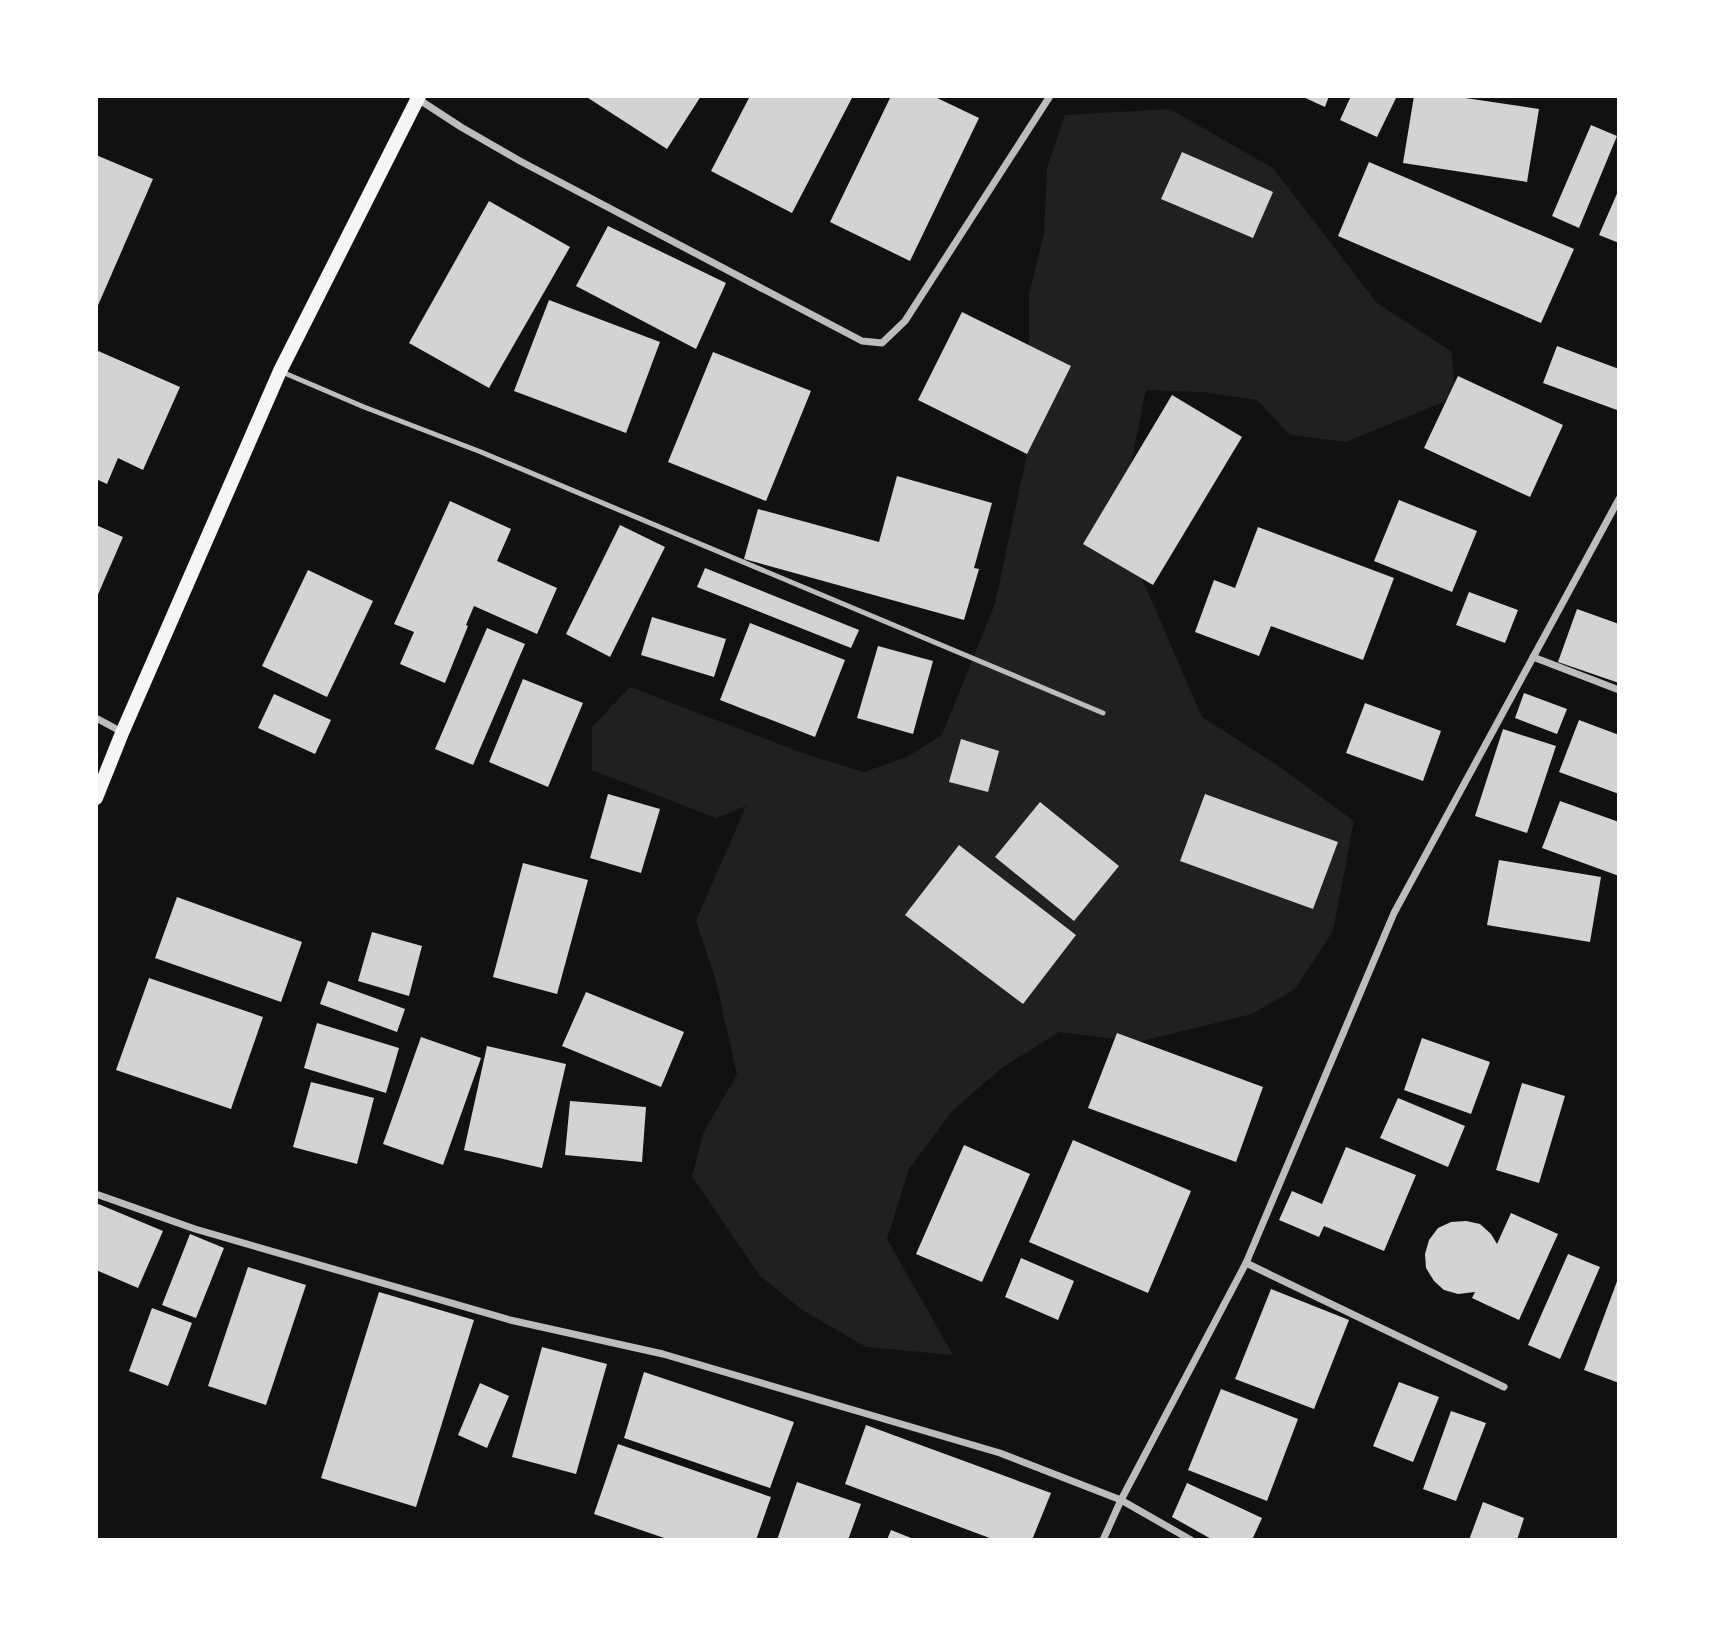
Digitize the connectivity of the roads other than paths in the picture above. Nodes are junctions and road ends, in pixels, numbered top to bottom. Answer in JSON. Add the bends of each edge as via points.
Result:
{"nodes":[{"id":1,"x":1050,"y":96,"type":"edge"},
{"id":2,"x":418,"y":98,"type":"edge"},
{"id":3,"x":280,"y":371,"type":"junction"},
{"id":4,"x":1619,"y":499,"type":"edge"},
{"id":5,"x":1533,"y":657,"type":"junction"},
{"id":6,"x":1619,"y":690,"type":"edge"},
{"id":7,"x":1103,"y":713,"type":"dead end"},
{"id":8,"x":96,"y":718,"type":"edge"},
{"id":9,"x":122,"y":733,"type":"junction"},
{"id":10,"x":96,"y":798,"type":"edge"},
{"id":11,"x":96,"y":1194,"type":"edge"},
{"id":12,"x":1246,"y":1263,"type":"junction"},
{"id":13,"x":1504,"y":1387,"type":"dead end"},
{"id":14,"x":1121,"y":1500,"type":"junction"},
{"id":15,"x":1103,"y":1540,"type":"edge"},
{"id":16,"x":1191,"y":1540,"type":"edge"}],
"edges":[{"from":1,"to":2,"type":"street","via":[[905,321],[882,343],[862,341],[520,160]]},
{"from":2,"to":3,"type":"main road"},
{"from":3,"to":7,"type":"lane"},
{"from":3,"to":9,"type":"main road"},
{"from":4,"to":5,"type":"street"},
{"from":5,"to":6,"type":"street"},
{"from":5,"to":12,"type":"street","via":[[1394,913]]},
{"from":8,"to":9,"type":"street"},
{"from":9,"to":10,"type":"main road"},
{"from":11,"to":14,"type":"street","via":[[195,1229],[497,1316],[663,1354],[1000,1453]]},
{"from":12,"to":13,"type":"street"},
{"from":12,"to":14,"type":"street"},
{"from":14,"to":15,"type":"street"},
{"from":14,"to":16,"type":"street"}]}
